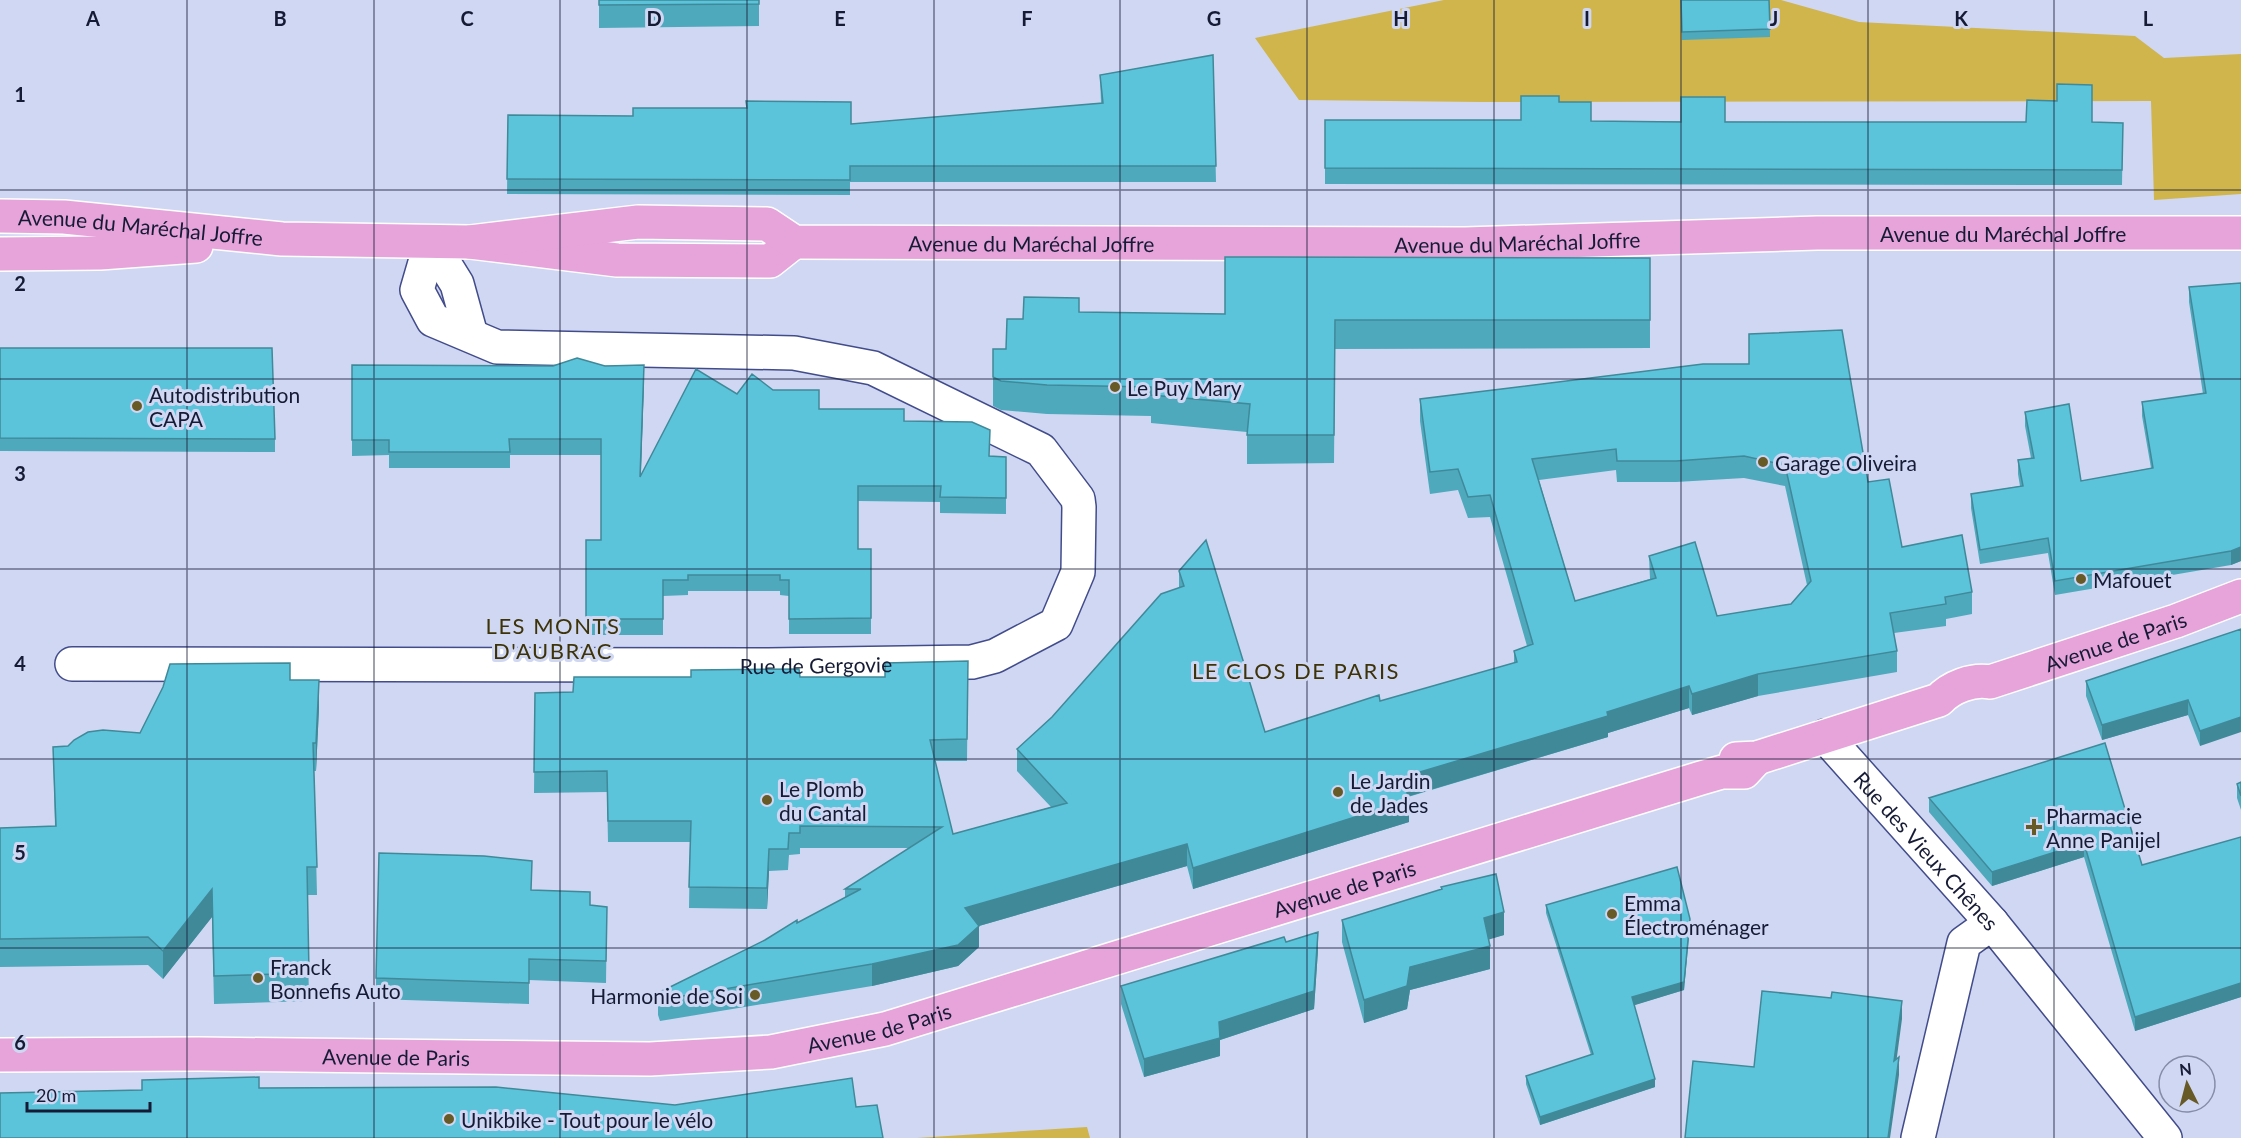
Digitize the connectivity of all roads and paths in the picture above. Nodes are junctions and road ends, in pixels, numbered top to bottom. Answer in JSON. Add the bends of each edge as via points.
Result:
{"nodes":[{"id":1,"x":0,"y":216,"type":"edge"},
{"id":2,"x":2241,"y":233,"type":"edge"},
{"id":3,"x":282,"y":239,"type":"junction"},
{"id":4,"x":431,"y":242,"type":"junction"},
{"id":5,"x":0,"y":254,"type":"edge"},
{"id":6,"x":2241,"y":596,"type":"edge"},
{"id":7,"x":72,"y":664,"type":"dead end"},
{"id":8,"x":1825,"y":736,"type":"junction"},
{"id":9,"x":1992,"y":923,"type":"junction"},
{"id":10,"x":0,"y":1055,"type":"edge"},
{"id":11,"x":1918,"y":1138,"type":"edge"},
{"id":12,"x":2165,"y":1138,"type":"edge"}],
"edges":[{"from":1,"to":3,"type":"main road","name":"Avenue du Maréchal Joffre","via":[[64,217]]},
{"from":2,"to":4,"type":"main road","name":"Avenue du Maréchal Joffre","via":[[1818,233],[1465,244],[794,242],[767,224],[639,222],[470,242]]},
{"from":3,"to":4,"type":"main road","name":"Avenue du Maréchal Joffre"},
{"from":3,"to":5,"type":"main road","name":"Avenue du Maréchal Joffre","via":[[100,253]]},
{"from":4,"to":7,"type":"street","name":"Rue de Gergovie","via":[[417,290],[433,320],[496,347],[794,353],[873,368],[1041,450],[1078,499],[1079,507],[1078,572],[1056,624],[995,656],[972,662]]},
{"from":6,"to":8,"type":"main road","name":"Avenue de Paris","via":[[1990,682],[1987,695],[1957,707],[1940,700]]},
{"from":8,"to":9,"type":"street","name":"Rue des Vieux Chênes"},
{"from":8,"to":10,"type":"main road","name":"Avenue de Paris","via":[[1757,758],[1744,772],[1722,772],[885,1029],[771,1052],[650,1059]]},
{"from":9,"to":11,"type":"street","name":"Rue des Vieux Chênes","via":[[1964,943]]},
{"from":9,"to":12,"type":"street"}]}
